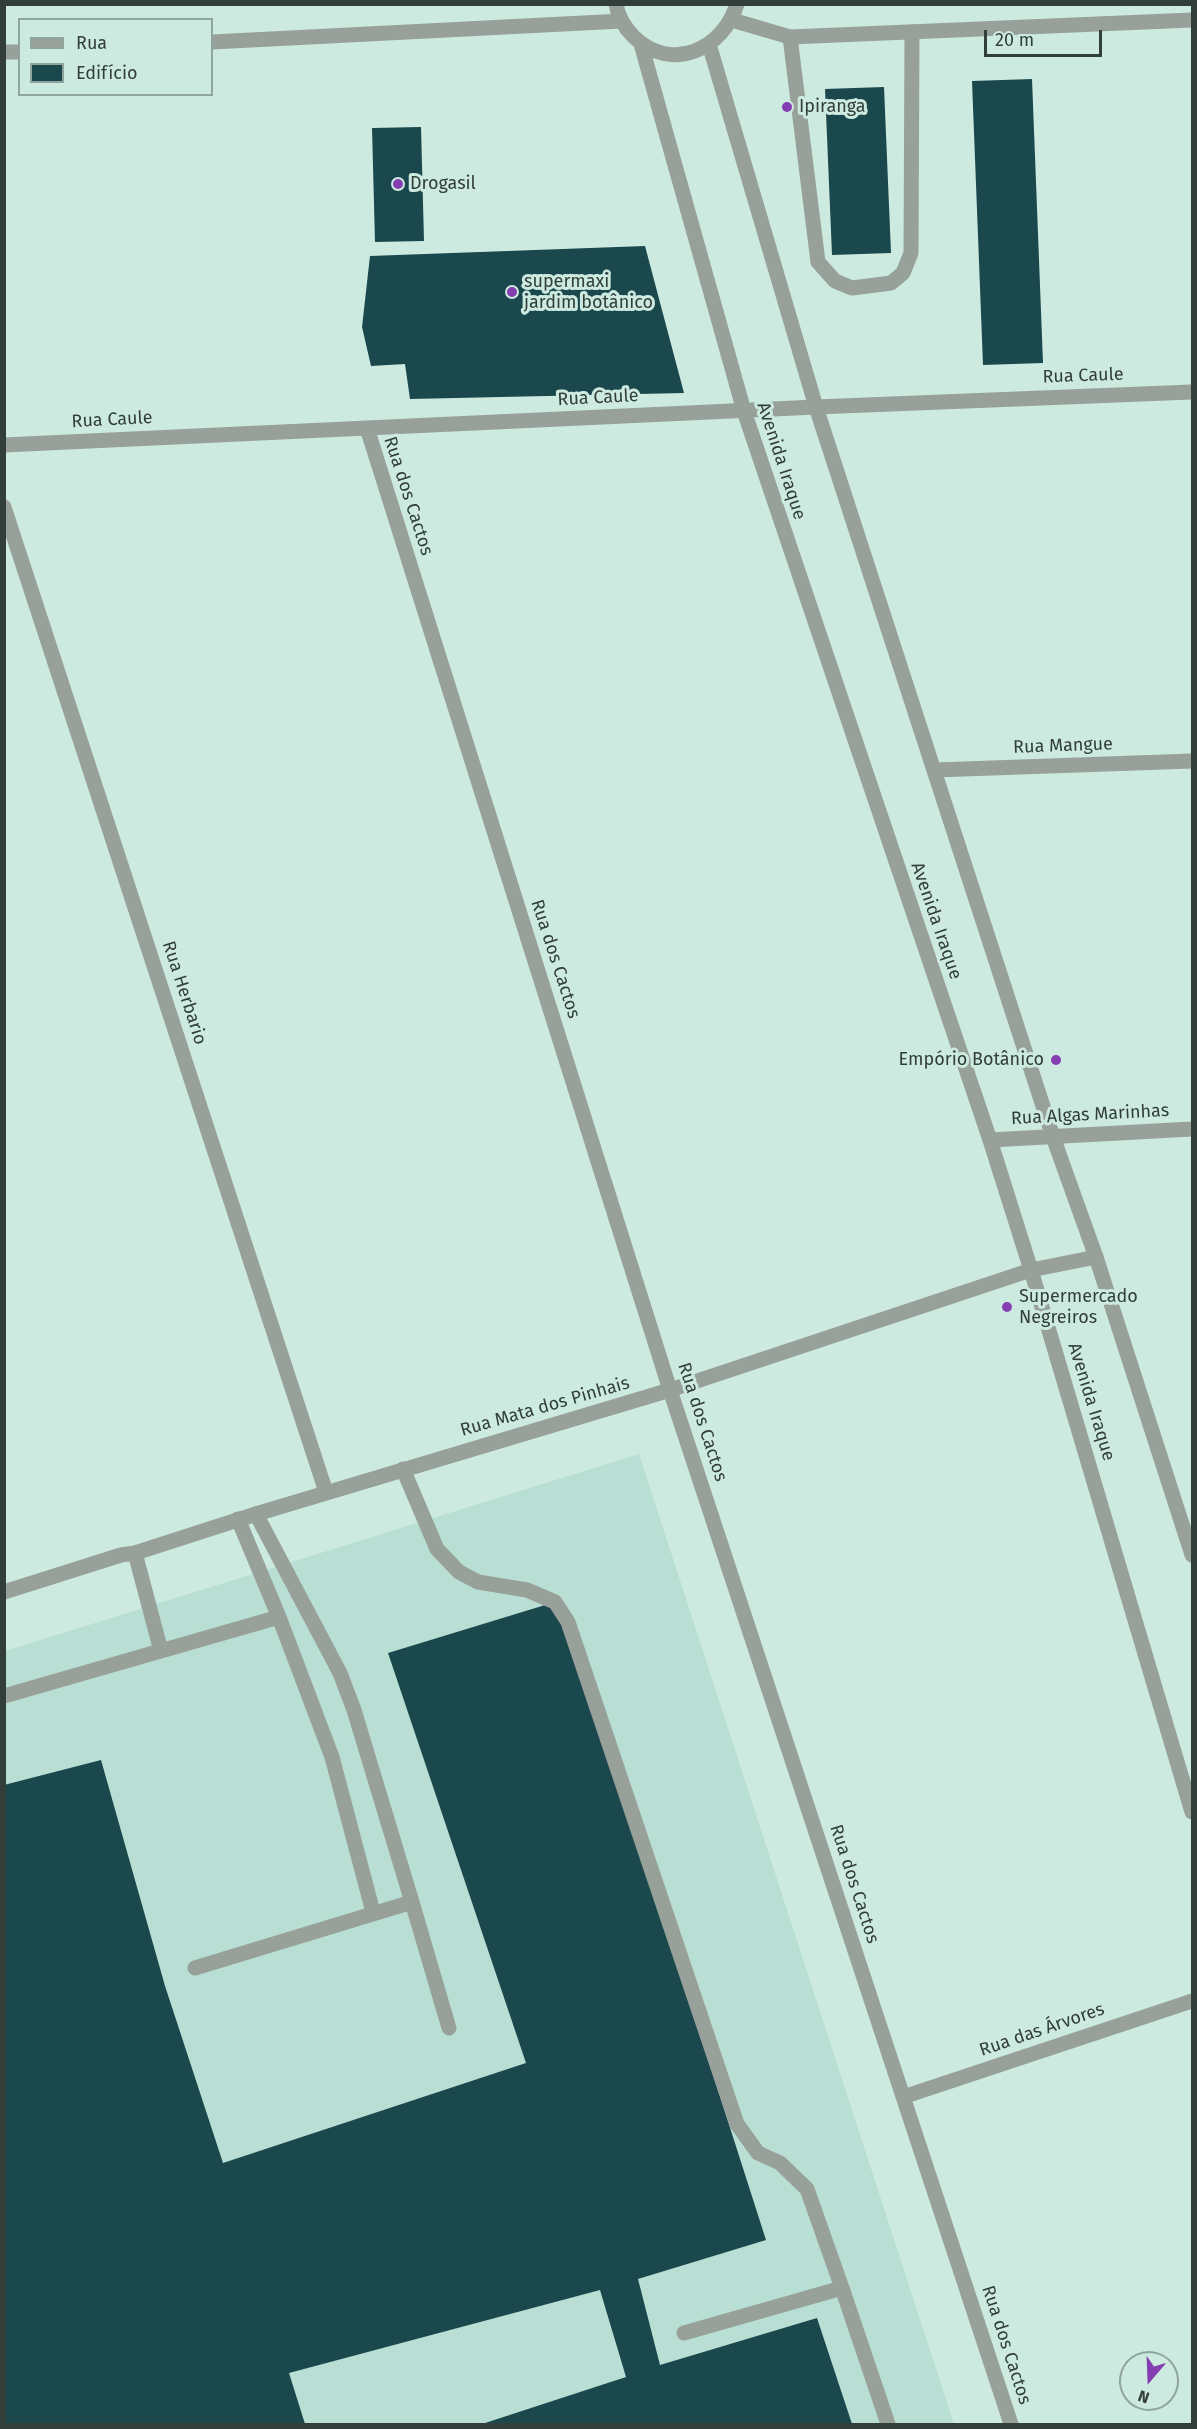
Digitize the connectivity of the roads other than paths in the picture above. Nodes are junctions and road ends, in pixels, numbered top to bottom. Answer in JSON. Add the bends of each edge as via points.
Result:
{"nodes":[{"id":1,"x":616,"y":4,"type":"edge"},
{"id":2,"x":737,"y":4,"type":"edge"},
{"id":3,"x":732,"y":20,"type":"junction"},
{"id":4,"x":1192,"y":20,"type":"edge"},
{"id":5,"x":622,"y":21,"type":"junction"},
{"id":6,"x":912,"y":32,"type":"junction"},
{"id":7,"x":790,"y":37,"type":"junction"},
{"id":8,"x":213,"y":42,"type":"edge"},
{"id":9,"x":642,"y":44,"type":"junction"},
{"id":10,"x":709,"y":44,"type":"junction"},
{"id":11,"x":1192,"y":392,"type":"edge"},
{"id":12,"x":816,"y":406,"type":"junction"},
{"id":13,"x":744,"y":411,"type":"junction"},
{"id":14,"x":367,"y":428,"type":"junction"},
{"id":15,"x":4,"y":445,"type":"edge"},
{"id":16,"x":4,"y":507,"type":"edge"},
{"id":17,"x":1192,"y":761,"type":"edge"},
{"id":18,"x":935,"y":770,"type":"junction"},
{"id":19,"x":1192,"y":1129,"type":"edge"},
{"id":20,"x":1053,"y":1137,"type":"junction"},
{"id":21,"x":990,"y":1140,"type":"junction"},
{"id":22,"x":1096,"y":1257,"type":"junction"},
{"id":23,"x":1031,"y":1270,"type":"junction"},
{"id":24,"x":670,"y":1390,"type":"junction"},
{"id":25,"x":403,"y":1469,"type":"junction"},
{"id":26,"x":326,"y":1492,"type":"junction"},
{"id":27,"x":256,"y":1514,"type":"junction"},
{"id":28,"x":238,"y":1519,"type":"junction"},
{"id":29,"x":135,"y":1553,"type":"junction"},
{"id":30,"x":1192,"y":1555,"type":"edge"},
{"id":31,"x":4,"y":1592,"type":"edge"},
{"id":32,"x":279,"y":1617,"type":"junction"},
{"id":33,"x":161,"y":1652,"type":"junction"},
{"id":34,"x":4,"y":1696,"type":"edge"},
{"id":35,"x":1192,"y":1812,"type":"edge"},
{"id":36,"x":412,"y":1902,"type":"junction"},
{"id":37,"x":373,"y":1912,"type":"junction"},
{"id":38,"x":195,"y":1968,"type":"dead end"},
{"id":39,"x":1192,"y":2001,"type":"edge"},
{"id":40,"x":449,"y":2028,"type":"dead end"},
{"id":41,"x":903,"y":2097,"type":"junction"},
{"id":42,"x":842,"y":2288,"type":"junction"},
{"id":43,"x":684,"y":2333,"type":"dead end"},
{"id":44,"x":888,"y":2424,"type":"edge"},
{"id":45,"x":1011,"y":2424,"type":"edge"}],
"edges":[{"from":1,"to":5,"type":"street"},
{"from":2,"to":3,"type":"street"},
{"from":3,"to":7,"type":"street"},
{"from":3,"to":10,"type":"street","via":[[720,37]]},
{"from":4,"to":6,"type":"street"},
{"from":5,"to":8,"type":"street"},
{"from":5,"to":9,"type":"street"},
{"from":6,"to":7,"type":"street"},
{"from":6,"to":7,"type":"street","via":[[911,253],[903,273],[891,283],[852,288],[835,281],[818,262]]},
{"from":9,"to":10,"type":"street","via":[[661,53],[682,54]]},
{"from":9,"to":13,"type":"street","name":"Avenida Iraque"},
{"from":10,"to":12,"type":"street"},
{"from":11,"to":12,"type":"street","name":"Rua Caule"},
{"from":12,"to":13,"type":"street","name":"Rua Caule"},
{"from":12,"to":18,"type":"street"},
{"from":13,"to":14,"type":"street","name":"Rua Caule"},
{"from":13,"to":21,"type":"street","name":"Avenida Iraque"},
{"from":14,"to":15,"type":"street","name":"Rua Caule"},
{"from":14,"to":24,"type":"street","name":"Rua dos Cactos"},
{"from":16,"to":26,"type":"street","name":"Rua Herbario"},
{"from":17,"to":18,"type":"street","name":"Rua Mangue"},
{"from":18,"to":20,"type":"street"},
{"from":19,"to":20,"type":"street","name":"Rua Algas Marinhas"},
{"from":20,"to":21,"type":"street","name":"Rua Algas Marinhas"},
{"from":20,"to":22,"type":"street"},
{"from":21,"to":23,"type":"street","name":"Avenida Iraque"},
{"from":22,"to":23,"type":"street","name":"Rua Mata dos Pinhais"},
{"from":22,"to":30,"type":"street"},
{"from":23,"to":24,"type":"street","name":"Rua Mata dos Pinhais"},
{"from":23,"to":35,"type":"street","name":"Avenida Iraque"},
{"from":24,"to":25,"type":"street","name":"Rua Mata dos Pinhais"},
{"from":24,"to":41,"type":"street","name":"Rua dos Cactos"},
{"from":25,"to":26,"type":"street","name":"Rua Mata dos Pinhais"},
{"from":25,"to":42,"type":"street","via":[[437,1549],[459,1572],[478,1582],[527,1590],[555,1602],[568,1622],[737,2124],[758,2153],[780,2163],[807,2189]]},
{"from":26,"to":27,"type":"street","name":"Rua Mata dos Pinhais"},
{"from":27,"to":28,"type":"street","name":"Rua Mata dos Pinhais"},
{"from":27,"to":36,"type":"street","via":[[340,1673]]},
{"from":28,"to":29,"type":"street","name":"Rua Mata dos Pinhais"},
{"from":28,"to":32,"type":"street"},
{"from":29,"to":31,"type":"street","name":"Rua Mata dos Pinhais"},
{"from":29,"to":33,"type":"street"},
{"from":32,"to":33,"type":"street"},
{"from":32,"to":37,"type":"street","via":[[332,1757]]},
{"from":33,"to":34,"type":"street"},
{"from":36,"to":37,"type":"street"},
{"from":36,"to":40,"type":"street"},
{"from":37,"to":38,"type":"street"},
{"from":39,"to":41,"type":"street","name":"Rua das Árvores"},
{"from":41,"to":45,"type":"street","name":"Rua dos Cactos"},
{"from":42,"to":43,"type":"street"},
{"from":42,"to":44,"type":"street"}]}
